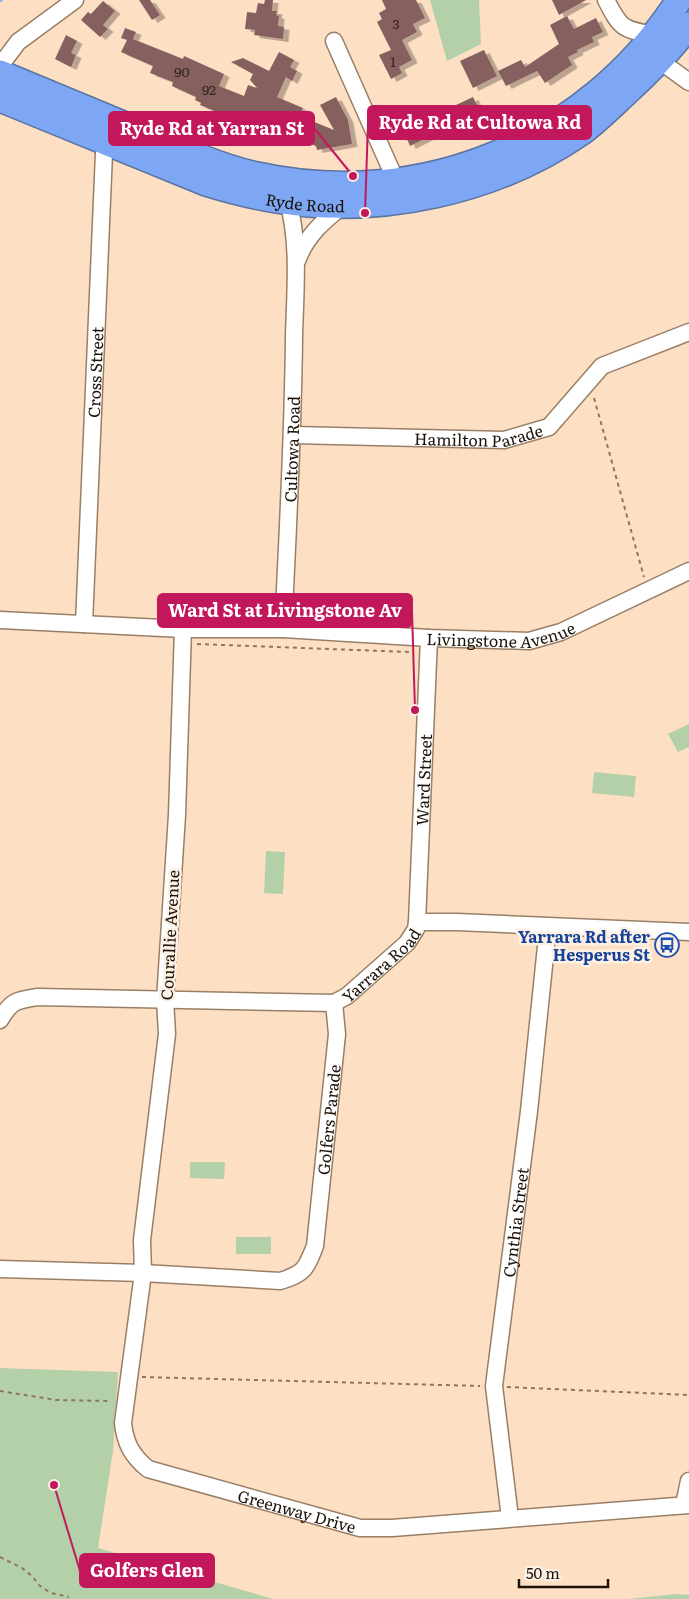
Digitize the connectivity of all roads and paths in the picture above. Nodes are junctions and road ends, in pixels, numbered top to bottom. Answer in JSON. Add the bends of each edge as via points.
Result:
{"nodes":[{"id":1,"x":75,"y":0,"type":"edge"},
{"id":2,"x":606,"y":0,"type":"edge"},
{"id":3,"x":679,"y":0,"type":"edge"},
{"id":4,"x":689,"y":25,"type":"edge"},
{"id":5,"x":654,"y":35,"type":"junction"},
{"id":6,"x":334,"y":41,"type":"dead end"},
{"id":7,"x":660,"y":62,"type":"junction"},
{"id":8,"x":0,"y":66,"type":"edge"},
{"id":9,"x":0,"y":73,"type":"edge"},
{"id":10,"x":689,"y":82,"type":"edge"},
{"id":11,"x":0,"y":99,"type":"edge"},
{"id":12,"x":111,"y":132,"type":"junction"},
{"id":13,"x":396,"y":181,"type":"junction"},
{"id":14,"x":288,"y":201,"type":"junction"},
{"id":15,"x":344,"y":205,"type":"junction"},
{"id":16,"x":295,"y":268,"type":"junction"},
{"id":17,"x":689,"y":332,"type":"edge"},
{"id":18,"x":589,"y":382,"type":"junction"},
{"id":19,"x":293,"y":435,"type":"junction"},
{"id":20,"x":689,"y":571,"type":"edge"},
{"id":21,"x":648,"y":591,"type":"junction"},
{"id":22,"x":0,"y":620,"type":"edge"},
{"id":23,"x":84,"y":624,"type":"junction"},
{"id":24,"x":182,"y":629,"type":"junction"},
{"id":25,"x":283,"y":629,"type":"junction"},
{"id":26,"x":429,"y":638,"type":"junction"},
{"id":27,"x":194,"y":644,"type":"dead end"},
{"id":28,"x":415,"y":652,"type":"dead end"},
{"id":29,"x":417,"y":922,"type":"junction"},
{"id":30,"x":548,"y":927,"type":"junction"},
{"id":31,"x":689,"y":932,"type":"edge"},
{"id":32,"x":164,"y":1000,"type":"junction"},
{"id":33,"x":334,"y":1003,"type":"junction"},
{"id":34,"x":0,"y":1020,"type":"edge"},
{"id":35,"x":142,"y":1240,"type":"joint"},
{"id":36,"x":0,"y":1269,"type":"edge"},
{"id":37,"x":143,"y":1273,"type":"junction"},
{"id":38,"x":130,"y":1377,"type":"junction"},
{"id":39,"x":494,"y":1386,"type":"junction"},
{"id":40,"x":0,"y":1391,"type":"edge"},
{"id":41,"x":689,"y":1395,"type":"edge"},
{"id":42,"x":126,"y":1402,"type":"junction"},
{"id":43,"x":689,"y":1481,"type":"edge"},
{"id":44,"x":687,"y":1505,"type":"edge"},
{"id":45,"x":510,"y":1518,"type":"junction"},
{"id":46,"x":0,"y":1557,"type":"edge"},
{"id":47,"x":69,"y":1598,"type":"dead end"}],
"edges":[{"from":1,"to":8,"type":"street","via":[[18,42]]},
{"from":2,"to":5,"type":"street","via":[[618,23],[629,30]]},
{"from":3,"to":5,"type":"highway","name":"Ryde Road"},
{"from":4,"to":7,"type":"highway","name":"Ryde Road"},
{"from":5,"to":13,"type":"highway","name":"Ryde Road","via":[[598,92],[548,128],[468,164],[416,179]]},
{"from":6,"to":13,"type":"street"},
{"from":7,"to":10,"type":"street"},
{"from":7,"to":15,"type":"highway","name":"Ryde Road","via":[[583,131],[500,176],[424,198]]},
{"from":9,"to":12,"type":"highway","name":"Ryde Road"},
{"from":11,"to":12,"type":"highway","name":"Ryde Road"},
{"from":12,"to":13,"type":"highway","name":"Ryde Road","via":[[196,154],[255,174],[342,185]]},
{"from":12,"to":14,"type":"highway","name":"Ryde Road","via":[[206,183]]},
{"from":12,"to":23,"type":"street","name":"Cross Street"},
{"from":14,"to":15,"type":"highway","name":"Ryde Road"},
{"from":14,"to":16,"type":"street","name":"Cultowa Road","via":[[296,237]]},
{"from":15,"to":16,"type":"street","name":"Cultowa Road","via":[[322,222],[301,250]]},
{"from":16,"to":19,"type":"street","name":"Cultowa Road"},
{"from":17,"to":18,"type":"street","name":"Hamilton Parade","via":[[602,366]]},
{"from":18,"to":19,"type":"street","name":"Hamilton Parade","via":[[549,427],[504,440]]},
{"from":18,"to":21,"type":"path"},
{"from":19,"to":25,"type":"street","name":"Cultowa Road"},
{"from":20,"to":21,"type":"street","name":"Livingstone Avenue"},
{"from":21,"to":26,"type":"street","name":"Livingstone Avenue","via":[[546,638],[529,641]]},
{"from":22,"to":23,"type":"street","name":"Livingstone Avenue"},
{"from":23,"to":24,"type":"street","name":"Livingstone Avenue"},
{"from":24,"to":25,"type":"street","name":"Livingstone Avenue"},
{"from":24,"to":32,"type":"street","name":"Courallie Avenue","via":[[177,815]]},
{"from":25,"to":26,"type":"street","name":"Livingstone Avenue"},
{"from":26,"to":29,"type":"street","name":"Ward Street"},
{"from":27,"to":28,"type":"path"},
{"from":29,"to":30,"type":"street","name":"Yarrara Road"},
{"from":29,"to":33,"type":"street","name":"Yarrara Road","via":[[407,944],[347,996]]},
{"from":30,"to":31,"type":"street","name":"Yarrara Road"},
{"from":30,"to":39,"type":"street","name":"Cynthia Street"},
{"from":32,"to":33,"type":"street"},
{"from":32,"to":34,"type":"street","via":[[23,999],[9,1006]]},
{"from":32,"to":35,"type":"street","name":"Courallie Avenue","via":[[167,1034]]},
{"from":33,"to":37,"type":"street","name":"Golfers Parade","via":[[337,1034],[315,1246],[308,1265],[297,1276],[280,1281]]},
{"from":35,"to":37,"type":"street","name":"Greenway Drive"},
{"from":36,"to":37,"type":"street","name":"Golfers Parade"},
{"from":37,"to":38,"type":"street","name":"Greenway Drive"},
{"from":38,"to":39,"type":"path"},
{"from":38,"to":42,"type":"street","name":"Greenway Drive"},
{"from":39,"to":41,"type":"path"},
{"from":39,"to":45,"type":"street","name":"Cynthia Street"},
{"from":40,"to":42,"type":"path","via":[[56,1400]]},
{"from":42,"to":45,"type":"street","name":"Greenway Drive","via":[[125,1438],[131,1452],[148,1469],[360,1528]]},
{"from":43,"to":44,"type":"street"},
{"from":44,"to":45,"type":"street","name":"Greenway Drive"},
{"from":46,"to":47,"type":"path","via":[[22,1568],[46,1590]]}]}
